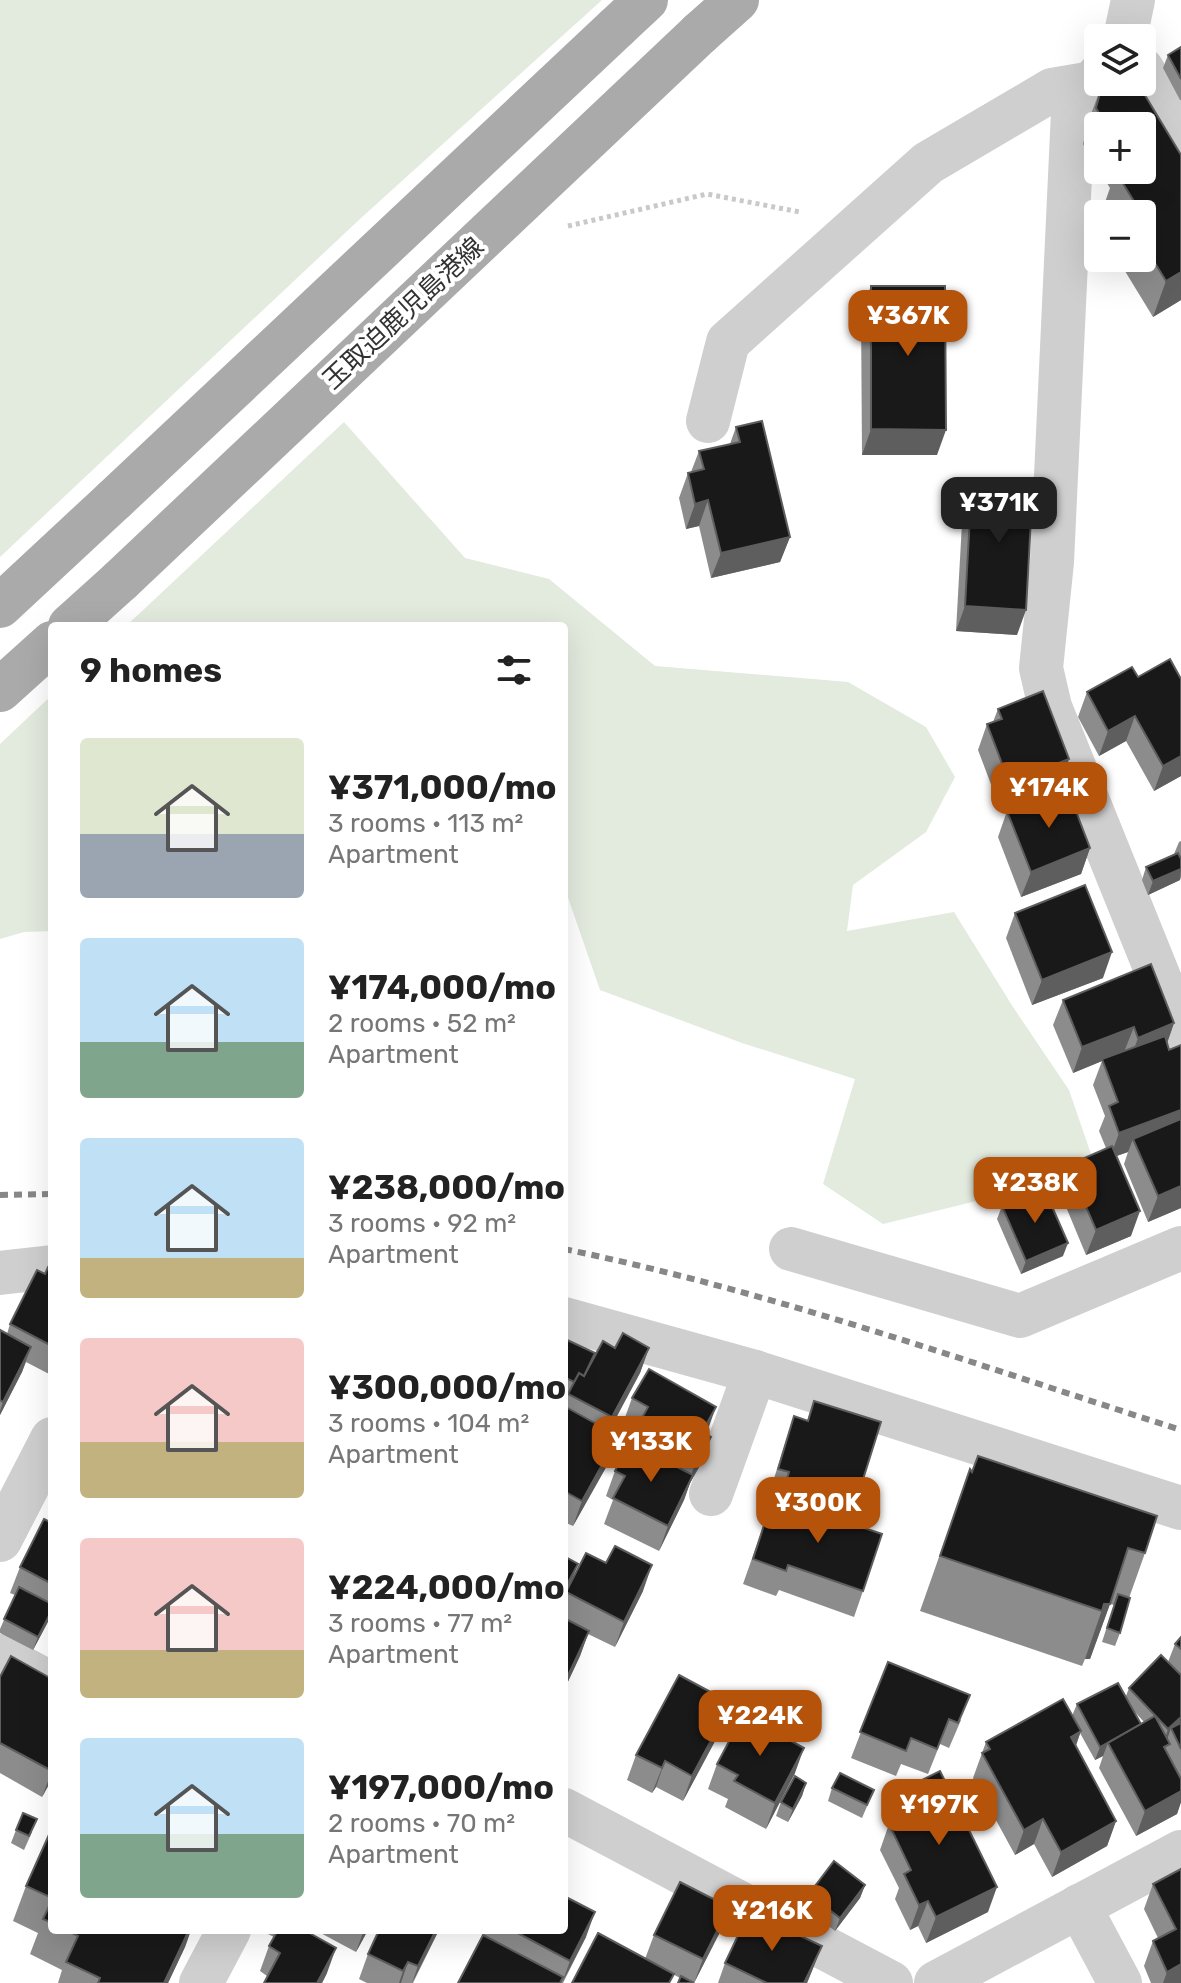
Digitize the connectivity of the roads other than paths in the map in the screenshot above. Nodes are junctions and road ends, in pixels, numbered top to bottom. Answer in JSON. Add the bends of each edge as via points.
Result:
{"nodes":[{"id":1,"x":737,"y":0,"type":"edge"},
{"id":2,"x":1133,"y":0,"type":"edge"},
{"id":3,"x":631,"y":13,"type":"edge"},
{"id":4,"x":1128,"y":24,"type":"edge"},
{"id":5,"x":1084,"y":83,"type":"edge"},
{"id":6,"x":1156,"y":93,"type":"edge"},
{"id":7,"x":1084,"y":96,"type":"edge"},
{"id":8,"x":1181,"y":136,"type":"edge"},
{"id":9,"x":708,"y":421,"type":"dead end"},
{"id":10,"x":0,"y":606,"type":"edge"},
{"id":11,"x":74,"y":622,"type":"edge"},
{"id":12,"x":48,"y":647,"type":"edge"},
{"id":13,"x":0,"y":690,"type":"edge"},
{"id":14,"x":1181,"y":1032,"type":"edge"},
{"id":15,"x":1181,"y":1248,"type":"edge"},
{"id":16,"x":791,"y":1249,"type":"dead end"},
{"id":17,"x":48,"y":1267,"type":"edge"},
{"id":18,"x":0,"y":1273,"type":"edge"},
{"id":19,"x":568,"y":1320,"type":"edge"},
{"id":20,"x":755,"y":1372,"type":"junction"},
{"id":21,"x":48,"y":1447,"type":"edge"},
{"id":22,"x":711,"y":1494,"type":"dead end"},
{"id":23,"x":1181,"y":1508,"type":"edge"},
{"id":24,"x":0,"y":1540,"type":"edge"},
{"id":25,"x":0,"y":1656,"type":"edge"},
{"id":26,"x":48,"y":1682,"type":"edge"},
{"id":27,"x":568,"y":1812,"type":"edge"},
{"id":28,"x":1181,"y":1852,"type":"edge"},
{"id":29,"x":1079,"y":1906,"type":"junction"},
{"id":30,"x":227,"y":1934,"type":"edge"},
{"id":31,"x":201,"y":1983,"type":"edge"},
{"id":32,"x":891,"y":1983,"type":"edge"},
{"id":33,"x":936,"y":1983,"type":"edge"},
{"id":34,"x":1120,"y":1983,"type":"edge"}],
"edges":[{"from":1,"to":11,"type":"main road","name":"玉取迫鹿児島港線","bridge":true},
{"from":2,"to":4,"type":"street"},
{"from":3,"to":10,"type":"main road","bridge":true},
{"from":5,"to":9,"type":"street","via":[[1052,90],[928,163],[728,342]]},
{"from":6,"to":8,"type":"street"},
{"from":7,"to":14,"type":"street","via":[[1073,112],[1052,562],[1041,668],[1050,707]]},
{"from":12,"to":13,"type":"main road"},
{"from":15,"to":16,"type":"street","via":[[1020,1316]]},
{"from":17,"to":18,"type":"street"},
{"from":19,"to":20,"type":"street"},
{"from":20,"to":22,"type":"street"},
{"from":20,"to":23,"type":"street"},
{"from":21,"to":24,"type":"street"},
{"from":25,"to":26,"type":"street"},
{"from":27,"to":32,"type":"street"},
{"from":28,"to":29,"type":"street"},
{"from":29,"to":33,"type":"street"},
{"from":29,"to":34,"type":"street"},
{"from":30,"to":31,"type":"street"}]}
